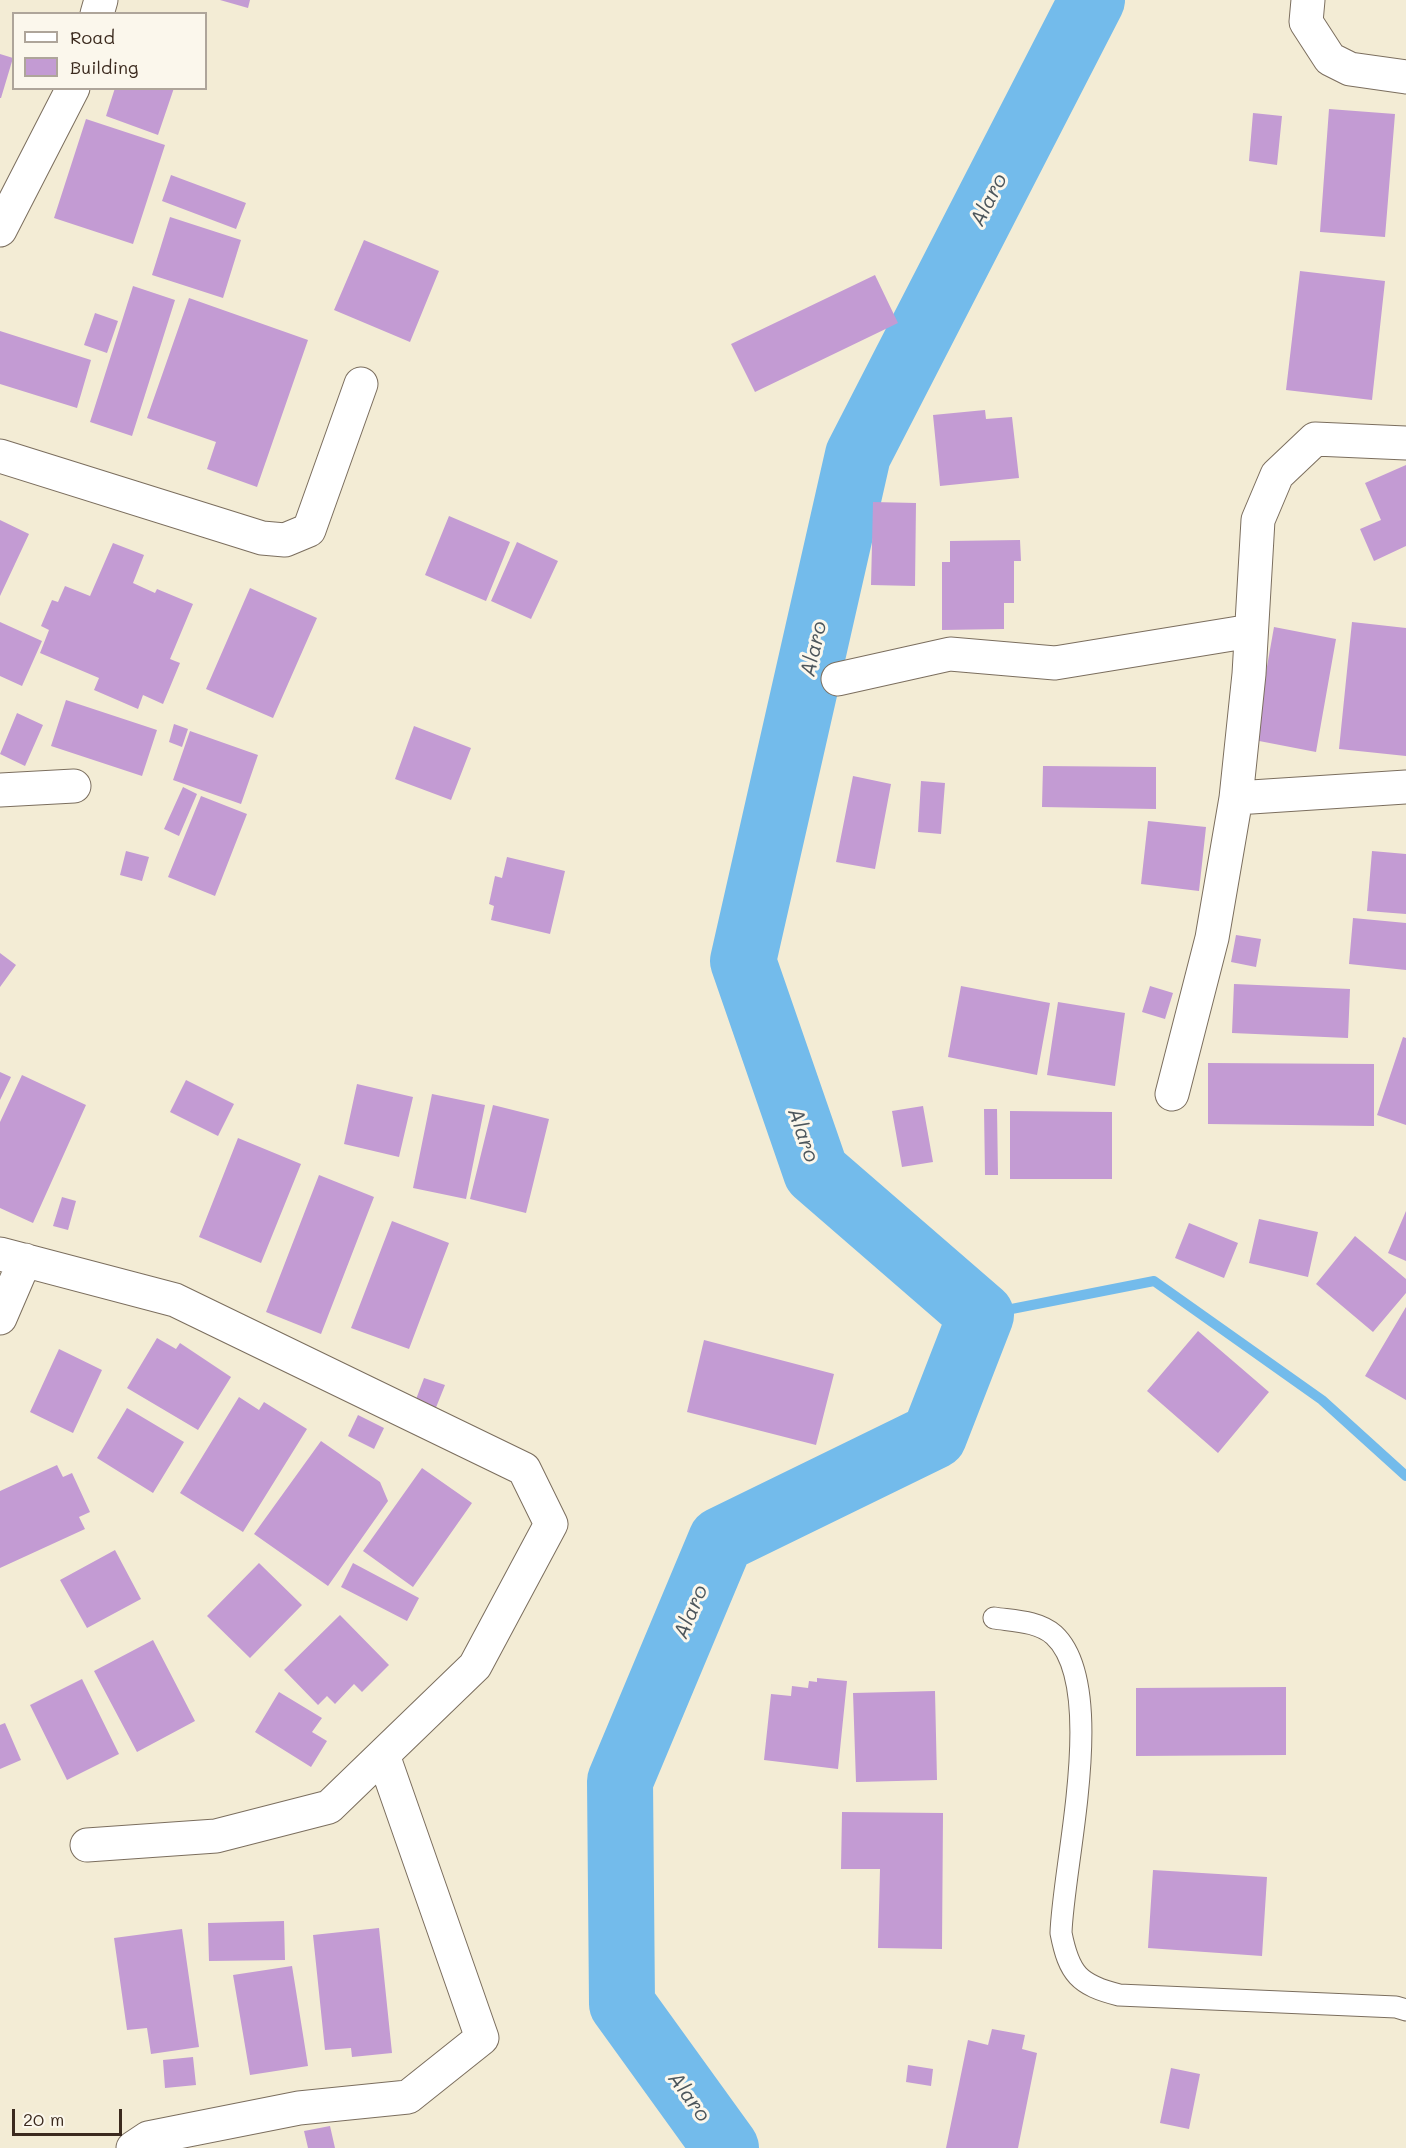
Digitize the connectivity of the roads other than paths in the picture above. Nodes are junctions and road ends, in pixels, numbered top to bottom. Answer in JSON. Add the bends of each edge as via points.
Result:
{"nodes":[{"id":1,"x":1308,"y":0,"type":"edge"},
{"id":2,"x":1406,"y":77,"type":"edge"},
{"id":3,"x":72,"y":90,"type":"edge"},
{"id":4,"x":0,"y":230,"type":"edge"},
{"id":5,"x":361,"y":384,"type":"dead end"},
{"id":6,"x":1406,"y":443,"type":"edge"},
{"id":7,"x":0,"y":456,"type":"edge"},
{"id":8,"x":1251,"y":631,"type":"junction"},
{"id":9,"x":838,"y":679,"type":"dead end"},
{"id":10,"x":74,"y":786,"type":"dead end"},
{"id":11,"x":1406,"y":787,"type":"edge"},
{"id":12,"x":0,"y":790,"type":"edge"},
{"id":13,"x":1236,"y":798,"type":"junction"},
{"id":14,"x":1172,"y":1094,"type":"dead end"},
{"id":15,"x":13,"y":1257,"type":"edge"},
{"id":16,"x":0,"y":1318,"type":"edge"},
{"id":17,"x":994,"y":1618,"type":"dead end"},
{"id":18,"x":383,"y":1755,"type":"junction"},
{"id":19,"x":87,"y":1845,"type":"dead end"},
{"id":20,"x":1406,"y":2010,"type":"edge"},
{"id":21,"x":133,"y":2148,"type":"edge"}],
"edges":[{"from":1,"to":2,"type":"street","via":[[1306,22],[1330,59],[1350,69]]},
{"from":3,"to":4,"type":"street"},
{"from":5,"to":7,"type":"street","via":[[309,530],[285,540],[262,538]]},
{"from":6,"to":8,"type":"street","via":[[1315,439],[1277,475],[1258,520]]},
{"from":8,"to":9,"type":"street","via":[[1055,663],[950,654]]},
{"from":8,"to":13,"type":"street"},
{"from":10,"to":12,"type":"street"},
{"from":11,"to":13,"type":"street"},
{"from":13,"to":14,"type":"street","via":[[1212,938]]},
{"from":15,"to":16,"type":"street"},
{"from":15,"to":18,"type":"street","via":[[174,1299],[524,1469],[551,1524],[475,1666]]},
{"from":17,"to":20,"type":"lane","via":[[1036,1624],[1052,1633],[1063,1644],[1073,1671],[1081,1720],[1081,1767],[1061,1933],[1066,1958],[1079,1979],[1095,1989],[1119,1995]]},
{"from":18,"to":19,"type":"street","via":[[329,1808],[216,1836]]},
{"from":18,"to":21,"type":"street","via":[[482,2038],[408,2097],[299,2108],[148,2138]]}]}
